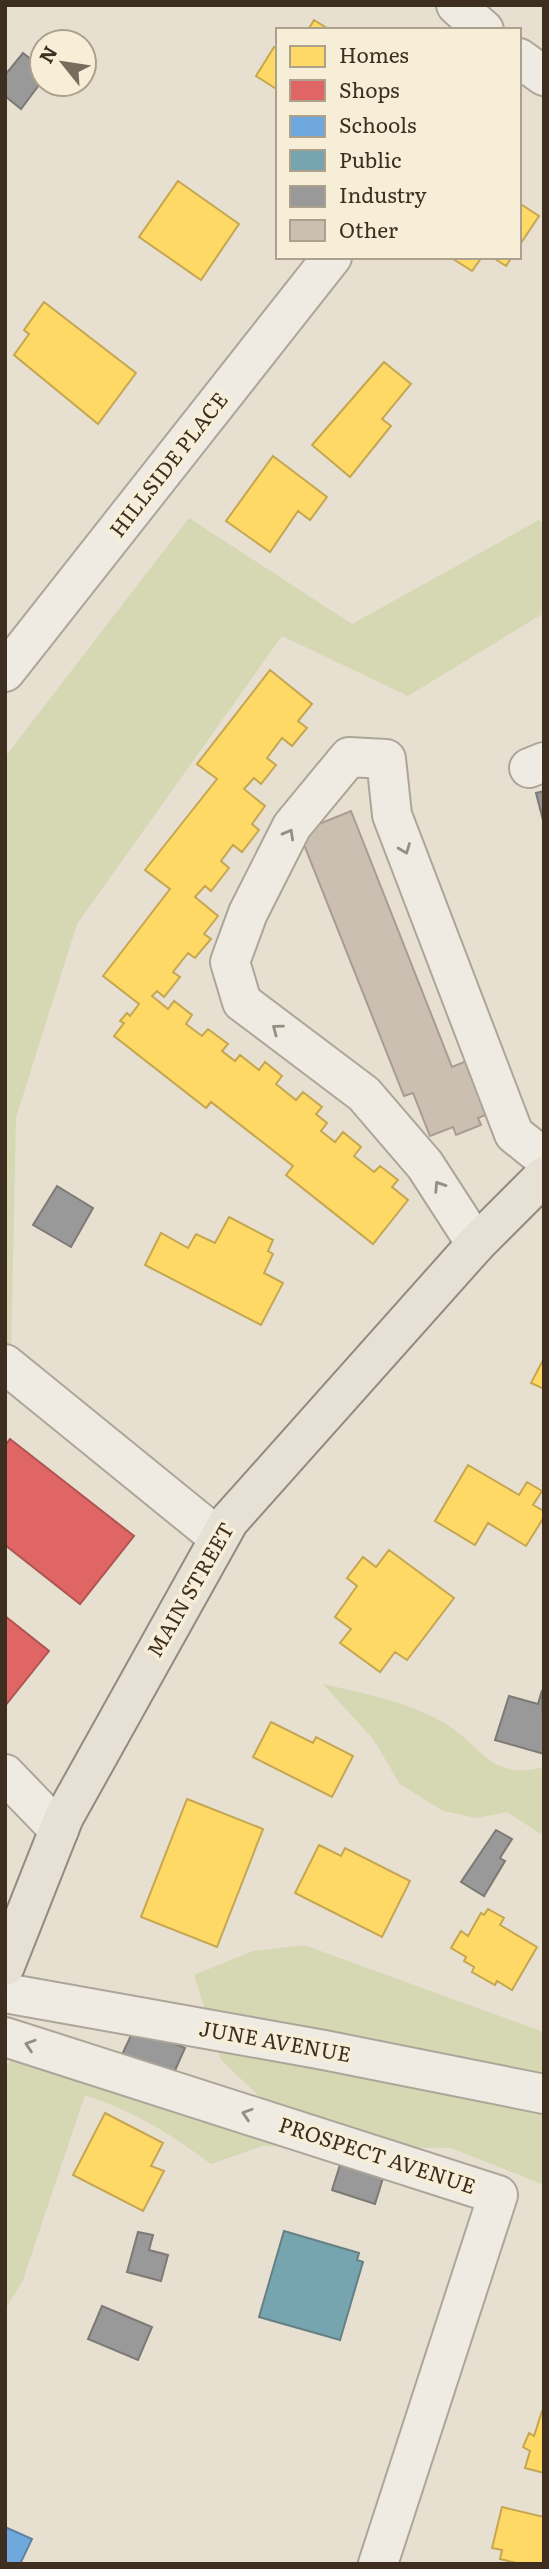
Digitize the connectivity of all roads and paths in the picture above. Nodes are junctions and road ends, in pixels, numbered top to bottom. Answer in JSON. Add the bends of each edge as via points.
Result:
{"nodes":[{"id":1,"x":456,"y":5,"type":"edge"},
{"id":2,"x":482,"y":28,"type":"edge"},
{"id":3,"x":521,"y":59,"type":"edge"},
{"id":4,"x":544,"y":76,"type":"edge"},
{"id":5,"x":330,"y":259,"type":"edge"},
{"id":6,"x":5,"y":672,"type":"edge"},
{"id":7,"x":544,"y":1158,"type":"edge"},
{"id":8,"x":544,"y":1176,"type":"edge"},
{"id":9,"x":476,"y":1244,"type":"junction"},
{"id":10,"x":5,"y":1364,"type":"edge"},
{"id":11,"x":219,"y":1538,"type":"junction"},
{"id":12,"x":5,"y":1774,"type":"edge"},
{"id":13,"x":58,"y":1830,"type":"junction"},
{"id":14,"x":5,"y":1966,"type":"edge"},
{"id":15,"x":5,"y":1993,"type":"edge"},
{"id":16,"x":5,"y":2037,"type":"edge"},
{"id":17,"x":544,"y":2094,"type":"edge"},
{"id":18,"x":377,"y":2564,"type":"edge"}],
"edges":[{"from":1,"to":2,"type":"street"},
{"from":3,"to":4,"type":"street"},
{"from":5,"to":6,"type":"street","name":"HILLSIDE PLACE"},
{"from":9,"to":7,"type":"street","one_way":true,"via":[[425,1165],[364,1094],[242,1002],[230,962],[248,913],[292,826],[349,757],[386,759],[392,815],[514,1134]]},
{"from":8,"to":9,"type":"main road","name":"MAIN STREET"},
{"from":9,"to":11,"type":"main road","name":"MAIN STREET","via":[[229,1521]]},
{"from":10,"to":11,"type":"street"},
{"from":11,"to":13,"type":"main road","name":"MAIN STREET"},
{"from":12,"to":13,"type":"street"},
{"from":13,"to":14,"type":"main road","name":"MAIN STREET"},
{"from":15,"to":17,"type":"street","name":"JUNE AVENUE"},
{"from":18,"to":16,"type":"street","name":"PROSPECT AVENUE","one_way":true,"via":[[498,2194]]}]}
